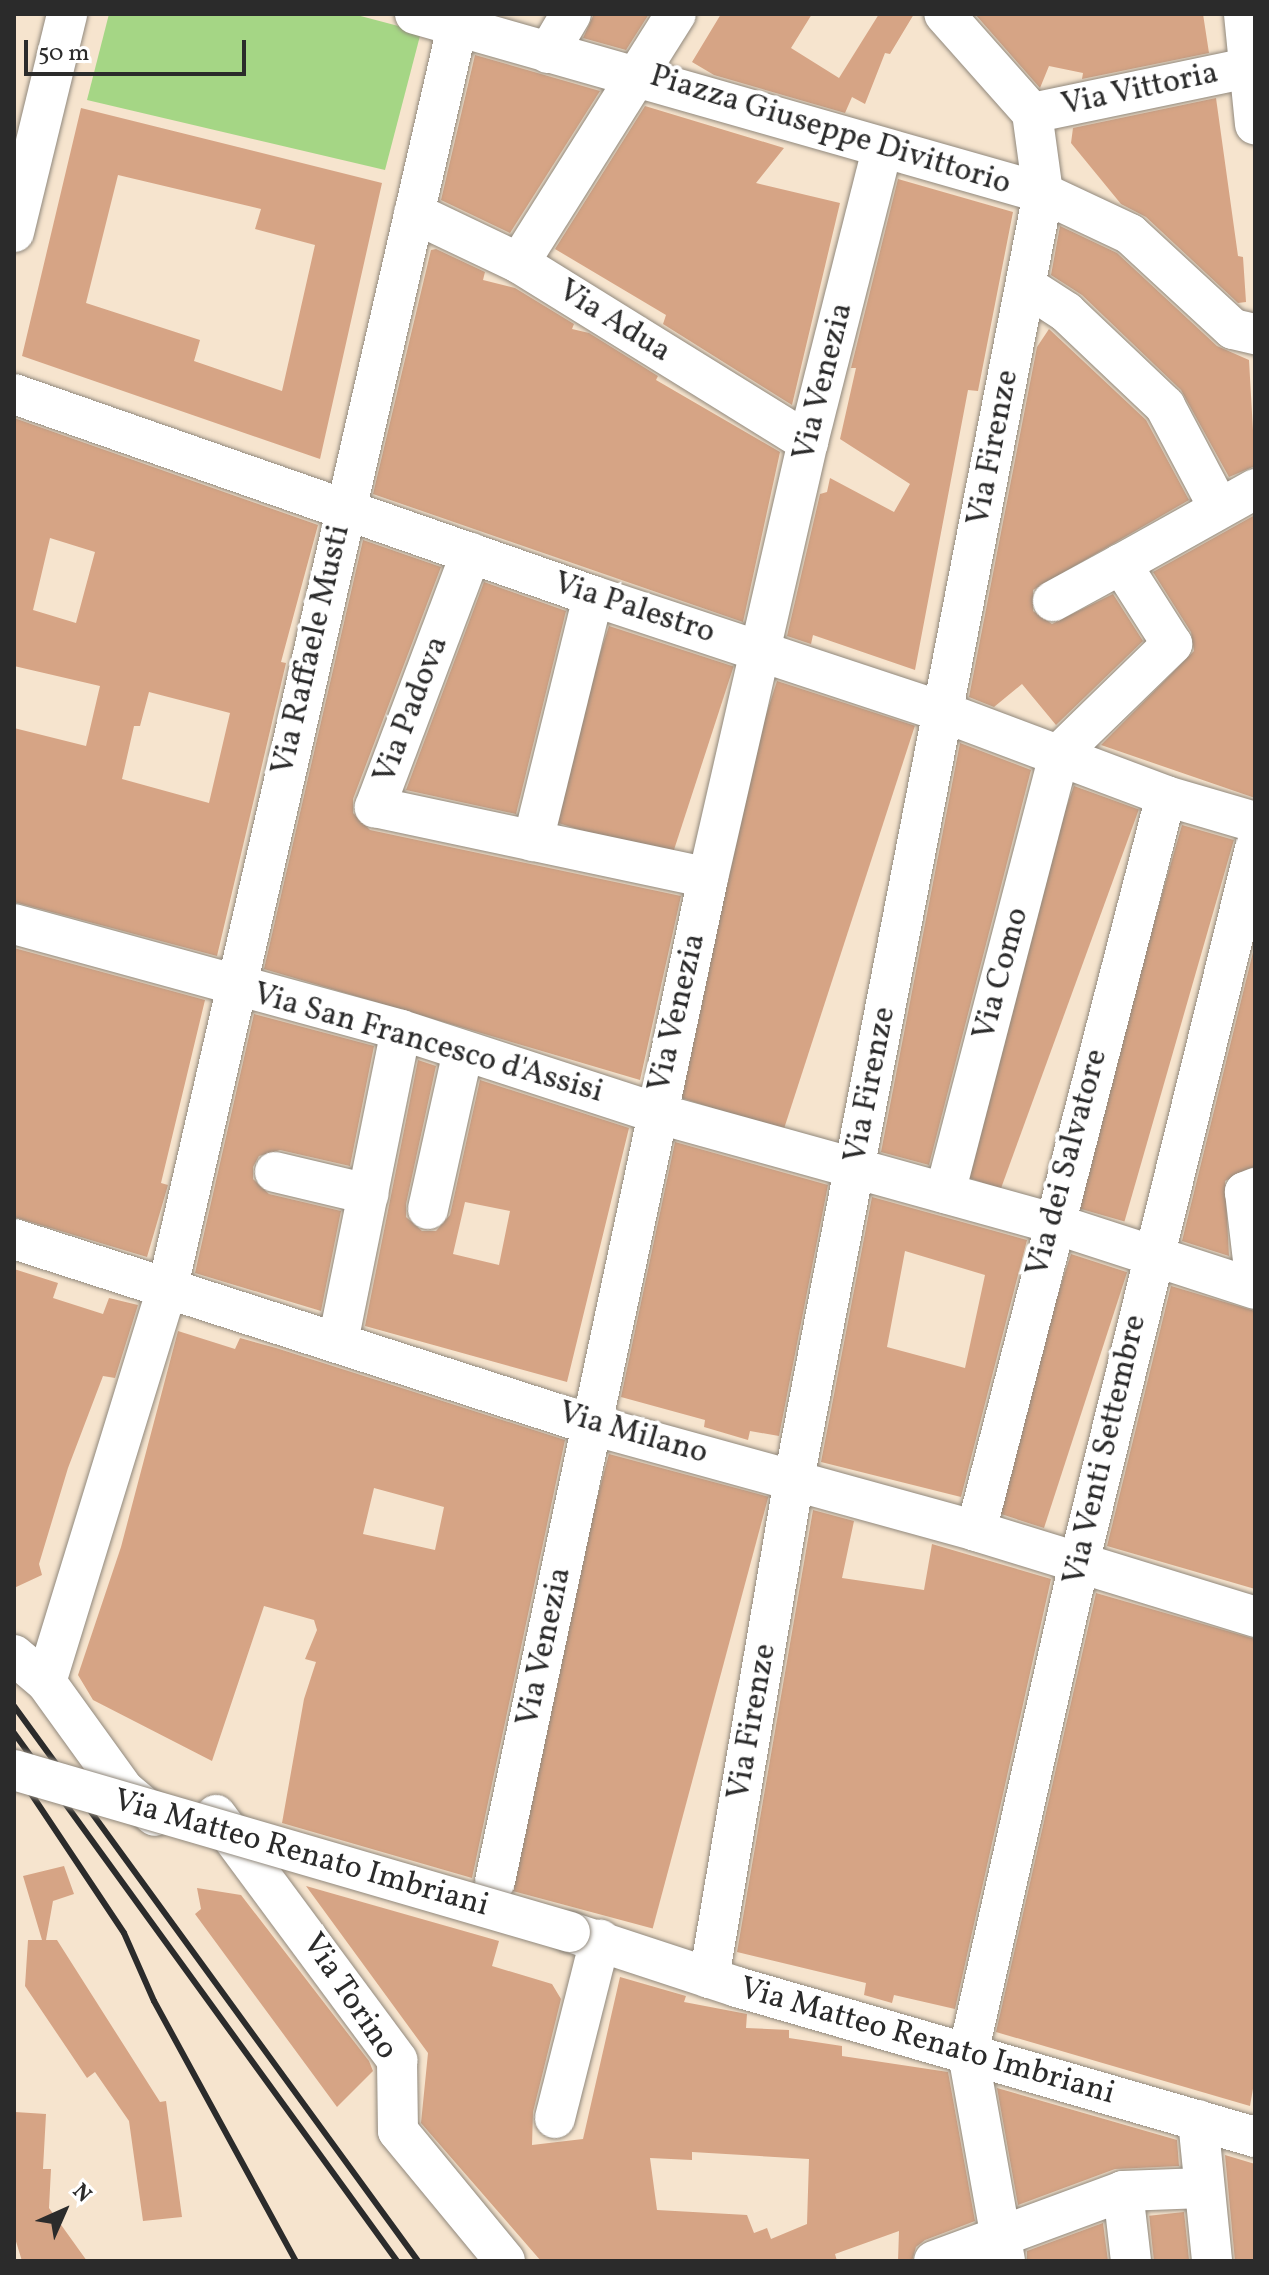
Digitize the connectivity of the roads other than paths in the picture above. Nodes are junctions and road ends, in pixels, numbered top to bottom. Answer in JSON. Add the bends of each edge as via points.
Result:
{"nodes":[{"id":1,"x":67,"y":14,"type":"edge"},
{"id":2,"x":415,"y":14,"type":"edge"},
{"id":3,"x":571,"y":14,"type":"edge"},
{"id":4,"x":676,"y":14,"type":"edge"},
{"id":5,"x":944,"y":14,"type":"edge"},
{"id":6,"x":1244,"y":14,"type":"edge"},
{"id":7,"x":459,"y":20,"type":"edge"},
{"id":8,"x":548,"y":53,"type":"junction"},
{"id":9,"x":1248,"y":68,"type":"junction"},
{"id":10,"x":635,"y":79,"type":"junction"},
{"id":11,"x":1032,"y":113,"type":"junction"},
{"id":12,"x":1255,"y":124,"type":"edge"},
{"id":13,"x":882,"y":150,"type":"junction"},
{"id":14,"x":1043,"y":193,"type":"junction"},
{"id":15,"x":414,"y":213,"type":"junction"},
{"id":16,"x":14,"y":232,"type":"edge"},
{"id":17,"x":519,"y":263,"type":"junction"},
{"id":18,"x":1026,"y":286,"type":"junction"},
{"id":19,"x":1255,"y":334,"type":"edge"},
{"id":20,"x":14,"y":394,"type":"edge"},
{"id":21,"x":808,"y":442,"type":"junction"},
{"id":22,"x":1255,"y":489,"type":"edge"},
{"id":23,"x":346,"y":506,"type":"junction"},
{"id":24,"x":1219,"y":508,"type":"junction"},
{"id":25,"x":471,"y":553,"type":"junction"},
{"id":26,"x":1121,"y":564,"type":"junction"},
{"id":27,"x":593,"y":596,"type":"junction"},
{"id":28,"x":1053,"y":601,"type":"dead end"},
{"id":29,"x":762,"y":651,"type":"junction"},
{"id":30,"x":943,"y":712,"type":"junction"},
{"id":31,"x":1059,"y":754,"type":"junction"},
{"id":32,"x":1166,"y":796,"type":"junction"},
{"id":33,"x":1255,"y":822,"type":"edge"},
{"id":34,"x":533,"y":841,"type":"junction"},
{"id":35,"x":1255,"y":848,"type":"edge"},
{"id":36,"x":708,"y":878,"type":"junction"},
{"id":37,"x":14,"y":924,"type":"edge"},
{"id":38,"x":233,"y":987,"type":"junction"},
{"id":39,"x":401,"y":1030,"type":"junction"},
{"id":40,"x":463,"y":1051,"type":"junction"},
{"id":41,"x":656,"y":1113,"type":"junction"},
{"id":42,"x":855,"y":1166,"type":"junction"},
{"id":43,"x":275,"y":1172,"type":"dead end"},
{"id":44,"x":1255,"y":1188,"type":"edge"},
{"id":45,"x":945,"y":1193,"type":"junction"},
{"id":46,"x":368,"y":1194,"type":"junction"},
{"id":47,"x":428,"y":1209,"type":"dead end"},
{"id":48,"x":1052,"y":1223,"type":"junction"},
{"id":49,"x":14,"y":1239,"type":"edge"},
{"id":50,"x":1152,"y":1257,"type":"junction"},
{"id":51,"x":1255,"y":1277,"type":"edge"},
{"id":52,"x":168,"y":1286,"type":"junction"},
{"id":53,"x":1255,"y":1289,"type":"edge"},
{"id":54,"x":338,"y":1342,"type":"junction"},
{"id":55,"x":592,"y":1425,"type":"junction"},
{"id":56,"x":794,"y":1479,"type":"junction"},
{"id":57,"x":976,"y":1531,"type":"junction"},
{"id":58,"x":1079,"y":1563,"type":"junction"},
{"id":59,"x":1255,"y":1617,"type":"edge"},
{"id":60,"x":14,"y":1655,"type":"edge"},
{"id":61,"x":46,"y":1682,"type":"junction"},
{"id":62,"x":31,"y":1775,"type":"edge"},
{"id":63,"x":495,"y":1881,"type":"dead end"},
{"id":64,"x":585,"y":1936,"type":"junction"},
{"id":65,"x":709,"y":1978,"type":"junction"},
{"id":66,"x":968,"y":2054,"type":"junction"},
{"id":67,"x":555,"y":2118,"type":"dead end"},
{"id":68,"x":1198,"y":2120,"type":"junction"},
{"id":69,"x":1255,"y":2137,"type":"edge"},
{"id":70,"x":1203,"y":2188,"type":"junction"},
{"id":71,"x":1123,"y":2191,"type":"junction"},
{"id":72,"x":1003,"y":2248,"type":"edge"},
{"id":73,"x":505,"y":2261,"type":"edge"},
{"id":74,"x":934,"y":2261,"type":"edge"},
{"id":75,"x":1131,"y":2261,"type":"edge"},
{"id":76,"x":1212,"y":2261,"type":"edge"}],
"edges":[{"from":1,"to":16,"type":"street"},
{"from":2,"to":7,"type":"street"},
{"from":3,"to":8,"type":"street"},
{"from":4,"to":10,"type":"street","name":"Piazza Giuseppe Divittorio"},
{"from":5,"to":11,"type":"street"},
{"from":6,"to":9,"type":"street"},
{"from":7,"to":8,"type":"street"},
{"from":7,"to":15,"type":"street","name":"Via Raffaele Musti"},
{"from":8,"to":10,"type":"street"},
{"from":9,"to":11,"type":"street","name":"Via Vittoria"},
{"from":9,"to":12,"type":"street"},
{"from":10,"to":13,"type":"street","name":"Piazza Giuseppe Divittorio"},
{"from":10,"to":17,"type":"street"},
{"from":11,"to":14,"type":"street","name":"Piazza Giuseppe Divittorio"},
{"from":13,"to":14,"type":"street","name":"Piazza Giuseppe Divittorio"},
{"from":13,"to":21,"type":"street","name":"Via Venezia"},
{"from":14,"to":18,"type":"street","name":"Via Firenze"},
{"from":14,"to":19,"type":"street","name":"Piazza Giuseppe Divittorio","via":[[1130,234],[1233,329]]},
{"from":15,"to":17,"type":"street","name":"Via Adua"},
{"from":15,"to":23,"type":"street","name":"Via Raffaele Musti"},
{"from":17,"to":21,"type":"street","name":"Via Adua"},
{"from":18,"to":24,"type":"street","via":[[1066,312],[1165,406]]},
{"from":18,"to":30,"type":"street","name":"Via Firenze"},
{"from":20,"to":23,"type":"street","name":"Via Palestro"},
{"from":21,"to":29,"type":"street","name":"Via Venezia"},
{"from":22,"to":24,"type":"street"},
{"from":23,"to":25,"type":"street","name":"Via Palestro"},
{"from":23,"to":38,"type":"street","name":"Via Raffaele Musti"},
{"from":24,"to":26,"type":"street"},
{"from":25,"to":27,"type":"street","name":"Via Palestro"},
{"from":25,"to":34,"type":"street","name":"Via Padova","via":[[375,807]]},
{"from":26,"to":28,"type":"street"},
{"from":26,"to":31,"type":"street","via":[[1172,644]]},
{"from":27,"to":29,"type":"street","name":"Via Palestro"},
{"from":27,"to":34,"type":"street"},
{"from":29,"to":30,"type":"street","name":"Via Palestro"},
{"from":29,"to":36,"type":"street","name":"Via Venezia"},
{"from":30,"to":31,"type":"street","name":"Via Palestro"},
{"from":30,"to":42,"type":"street","name":"Via Firenze"},
{"from":31,"to":32,"type":"street","name":"Via Palestro"},
{"from":31,"to":45,"type":"street","name":"Via Como"},
{"from":32,"to":33,"type":"street","name":"Via Palestro"},
{"from":32,"to":48,"type":"street","name":"Via dei Salvatore"},
{"from":34,"to":36,"type":"street","name":"Via Padova"},
{"from":35,"to":50,"type":"street","name":"Via Venti Settembre"},
{"from":36,"to":41,"type":"street","name":"Via Venezia"},
{"from":37,"to":38,"type":"street","name":"Via San Francesco d'Assisi"},
{"from":38,"to":39,"type":"street","name":"Via San Francesco d'Assisi"},
{"from":38,"to":52,"type":"street","name":"Via Raffaele Musti"},
{"from":39,"to":40,"type":"street","name":"Via San Francesco d'Assisi"},
{"from":39,"to":46,"type":"street"},
{"from":40,"to":41,"type":"street","name":"Via San Francesco d'Assisi"},
{"from":40,"to":47,"type":"street"},
{"from":41,"to":42,"type":"street","name":"Via San Francesco d'Assisi"},
{"from":41,"to":55,"type":"street","name":"Via Venezia"},
{"from":42,"to":45,"type":"street","name":"Via San Francesco d'Assisi"},
{"from":42,"to":56,"type":"street","name":"Via Firenze"},
{"from":43,"to":46,"type":"street"},
{"from":44,"to":51,"type":"street","via":[[1245,1192]]},
{"from":45,"to":48,"type":"street","name":"Via San Francesco d'Assisi"},
{"from":46,"to":54,"type":"street"},
{"from":48,"to":50,"type":"street","name":"Via San Francesco d'Assisi"},
{"from":48,"to":57,"type":"street","name":"Via dei Salvatore"},
{"from":49,"to":52,"type":"street","name":"Via Milano"},
{"from":50,"to":53,"type":"street","name":"Via San Francesco d'Assisi"},
{"from":50,"to":58,"type":"street","name":"Via Venti Settembre"},
{"from":52,"to":54,"type":"street","name":"Via Milano"},
{"from":52,"to":61,"type":"street","name":"Via Raffaele Musti"},
{"from":54,"to":55,"type":"street","name":"Via Milano"},
{"from":55,"to":56,"type":"street","name":"Via Milano"},
{"from":55,"to":63,"type":"street","name":"Via Venezia"},
{"from":56,"to":57,"type":"street","name":"Via Milano"},
{"from":56,"to":65,"type":"street","name":"Via Firenze"},
{"from":57,"to":58,"type":"street","name":"Via Milano"},
{"from":58,"to":59,"type":"street","name":"Via Milano"},
{"from":58,"to":66,"type":"street","name":"Via Venti Settembre"},
{"from":60,"to":61,"type":"street","name":"Via Torino"},
{"from":61,"to":73,"type":"street","name":"Via Torino","via":[[124,1790],[170,1795],[217,1815],[397,2060],[398,2131]]},
{"from":62,"to":64,"type":"street","name":"Via Matteo Renato Imbriani","bridge":true},
{"from":64,"to":65,"type":"street","name":"Via Matteo Renato Imbriani"},
{"from":64,"to":67,"type":"street"},
{"from":65,"to":66,"type":"street","name":"Via Matteo Renato Imbriani"},
{"from":66,"to":68,"type":"street","name":"Via Matteo Renato Imbriani"},
{"from":66,"to":72,"type":"street"},
{"from":68,"to":69,"type":"street","name":"Via Matteo Renato Imbriani"},
{"from":68,"to":70,"type":"street"},
{"from":70,"to":71,"type":"street"},
{"from":70,"to":76,"type":"street"},
{"from":71,"to":72,"type":"street"},
{"from":71,"to":75,"type":"street"},
{"from":72,"to":74,"type":"street"}]}
